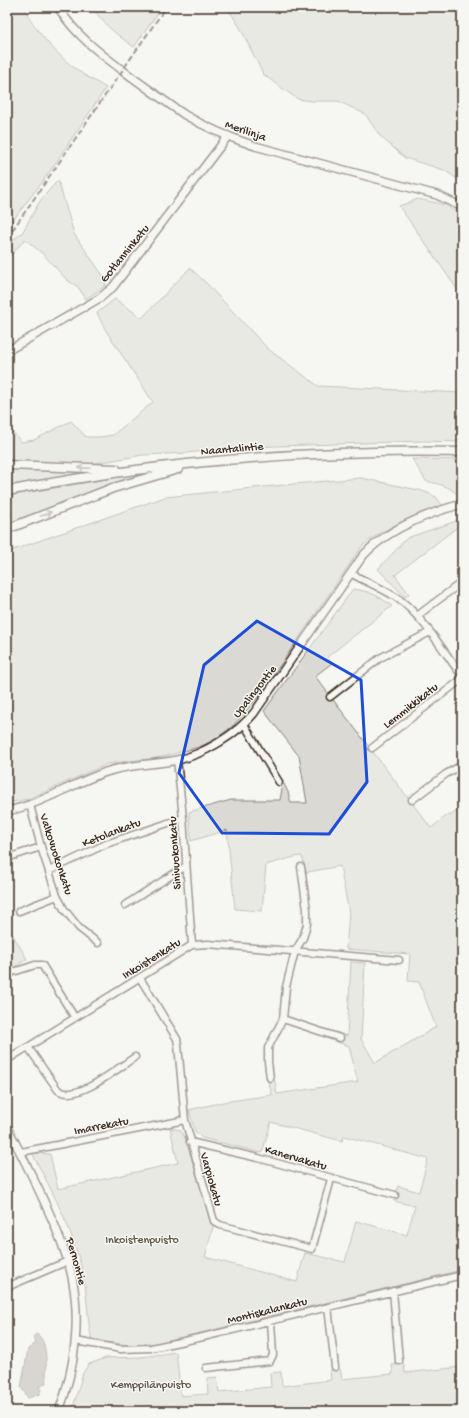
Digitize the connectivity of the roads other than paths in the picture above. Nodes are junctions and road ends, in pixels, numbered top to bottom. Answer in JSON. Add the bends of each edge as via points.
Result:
{"nodes":[{"id":1,"x":58,"y":7,"type":"edge"},
{"id":2,"x":228,"y":136,"type":"junction"},
{"id":3,"x":462,"y":207,"type":"edge"},
{"id":4,"x":7,"y":351,"type":"edge"},
{"id":5,"x":462,"y":452,"type":"edge"},
{"id":6,"x":198,"y":463,"type":"junction"},
{"id":7,"x":7,"y":466,"type":"edge"},
{"id":8,"x":137,"y":470,"type":"junction"},
{"id":9,"x":7,"y":491,"type":"edge"},
{"id":10,"x":462,"y":504,"type":"edge"},
{"id":11,"x":7,"y":529,"type":"edge"},
{"id":12,"x":352,"y":574,"type":"junction"},
{"id":13,"x":462,"y":582,"type":"edge"},
{"id":14,"x":417,"y":616,"type":"junction"},
{"id":15,"x":430,"y":632,"type":"junction"},
{"id":16,"x":462,"y":677,"type":"edge"},
{"id":17,"x":330,"y":697,"type":"dead end"},
{"id":18,"x":244,"y":724,"type":"junction"},
{"id":19,"x":372,"y":748,"type":"dead end"},
{"id":20,"x":177,"y":760,"type":"junction"},
{"id":21,"x":462,"y":765,"type":"edge"},
{"id":22,"x":279,"y":782,"type":"dead end"},
{"id":23,"x":412,"y":800,"type":"dead end"},
{"id":24,"x":30,"y":805,"type":"junction"},
{"id":25,"x":7,"y":811,"type":"edge"},
{"id":26,"x":183,"y":818,"type":"junction"},
{"id":27,"x":41,"y":847,"type":"junction"},
{"id":28,"x":7,"y":858,"type":"edge"},
{"id":29,"x":186,"y":866,"type":"junction"},
{"id":30,"x":301,"y":867,"type":"dead end"},
{"id":31,"x":49,"y":871,"type":"junction"},
{"id":32,"x":57,"y":896,"type":"junction"},
{"id":33,"x":125,"y":905,"type":"dead end"},
{"id":34,"x":19,"y":911,"type":"dead end"},
{"id":35,"x":98,"y":943,"type":"dead end"},
{"id":36,"x":192,"y":945,"type":"junction"},
{"id":37,"x":295,"y":951,"type":"junction"},
{"id":38,"x":399,"y":960,"type":"dead end"},
{"id":39,"x":7,"y":974,"type":"edge"},
{"id":40,"x":140,"y":978,"type":"junction"},
{"id":41,"x":75,"y":1018,"type":"junction"},
{"id":42,"x":283,"y":1019,"type":"junction"},
{"id":43,"x":340,"y":1038,"type":"dead end"},
{"id":44,"x":28,"y":1047,"type":"junction"},
{"id":45,"x":135,"y":1057,"type":"dead end"},
{"id":46,"x":7,"y":1060,"type":"edge"},
{"id":47,"x":270,"y":1078,"type":"dead end"},
{"id":48,"x":185,"y":1120,"type":"junction"},
{"id":49,"x":7,"y":1127,"type":"edge"},
{"id":50,"x":190,"y":1142,"type":"junction"},
{"id":51,"x":21,"y":1152,"type":"junction"},
{"id":52,"x":331,"y":1179,"type":"junction"},
{"id":53,"x":395,"y":1195,"type":"dead end"},
{"id":54,"x":68,"y":1261,"type":"junction"},
{"id":55,"x":462,"y":1275,"type":"edge"},
{"id":56,"x":7,"y":1287,"type":"edge"},
{"id":57,"x":393,"y":1291,"type":"junction"},
{"id":58,"x":328,"y":1307,"type":"junction"},
{"id":59,"x":271,"y":1320,"type":"junction"},
{"id":60,"x":75,"y":1341,"type":"junction"},
{"id":61,"x":400,"y":1361,"type":"dead end"},
{"id":62,"x":335,"y":1367,"type":"dead end"},
{"id":63,"x":206,"y":1368,"type":"dead end"},
{"id":64,"x":59,"y":1411,"type":"edge"}],
"edges":[{"from":1,"to":2,"type":"street","name":"Merilinja","via":[[72,28],[105,57],[186,116]]},
{"from":2,"to":3,"type":"street","name":"Merilinja","via":[[255,146],[437,195]]},
{"from":2,"to":4,"type":"street","name":"Gotlanninkatu","via":[[113,287],[100,298]]},
{"from":5,"to":6,"type":"main road","name":"Naantalintie","via":[[342,453]]},
{"from":6,"to":8,"type":"main road","name":"Naantalintie"},
{"from":11,"to":6,"type":"main road","one_way":true,"via":[[113,488]]},
{"from":8,"to":7,"type":"main road","one_way":true},
{"from":8,"to":9,"type":"main road","name":"Naantalintie"},
{"from":10,"to":12,"type":"street","name":"Upalingontie","via":[[406,525],[383,538],[370,548]]},
{"from":12,"to":14,"type":"street","via":[[384,589]]},
{"from":12,"to":18,"type":"street","name":"Upalingontie"},
{"from":13,"to":14,"type":"street"},
{"from":14,"to":15,"type":"street"},
{"from":15,"to":16,"type":"street"},
{"from":15,"to":17,"type":"street","via":[[380,658]]},
{"from":16,"to":19,"type":"street","name":"Lemmikkikatu"},
{"from":18,"to":20,"type":"street","name":"Upalingontie","via":[[207,749]]},
{"from":18,"to":22,"type":"street"},
{"from":20,"to":24,"type":"street","name":"Upalingontie","via":[[112,769]]},
{"from":20,"to":26,"type":"street","name":"Sinivuokonkatu"},
{"from":21,"to":23,"type":"street"},
{"from":24,"to":25,"type":"street","name":"Upalingontie"},
{"from":24,"to":27,"type":"street","name":"Valkovuokonkatu"},
{"from":26,"to":29,"type":"street","name":"Sinivuokonkatu"},
{"from":26,"to":31,"type":"street","name":"Ketolankatu","via":[[106,844]]},
{"from":27,"to":28,"type":"street"},
{"from":27,"to":31,"type":"street","name":"Valkovuokonkatu"},
{"from":29,"to":33,"type":"street"},
{"from":29,"to":36,"type":"street","name":"Sinivuokonkatu"},
{"from":30,"to":37,"type":"street","via":[[307,924],[303,938]]},
{"from":31,"to":32,"type":"street","name":"Valkovuokonkatu"},
{"from":32,"to":34,"type":"street"},
{"from":32,"to":35,"type":"street","name":"Valkovuokonkatu","via":[[79,928]]},
{"from":36,"to":37,"type":"street","name":"Inkoistenkatu"},
{"from":36,"to":40,"type":"street","name":"Inkoistenkatu"},
{"from":37,"to":38,"type":"street","name":"Inkoistenkatu"},
{"from":37,"to":42,"type":"street","via":[[286,987]]},
{"from":39,"to":41,"type":"street","via":[[42,965]]},
{"from":40,"to":41,"type":"street","name":"Inkoistenkatu"},
{"from":40,"to":48,"type":"street","name":"Varpiokatu","via":[[177,1039]]},
{"from":41,"to":44,"type":"street","name":"Inkoistenkatu"},
{"from":42,"to":43,"type":"street"},
{"from":42,"to":47,"type":"street","via":[[268,1048]]},
{"from":44,"to":45,"type":"street","via":[[58,1090],[65,1093],[77,1092],[91,1086]]},
{"from":44,"to":46,"type":"street","name":"Inkoistenkatu"},
{"from":48,"to":50,"type":"street","name":"Varpiokatu"},
{"from":48,"to":51,"type":"street","name":"Imarrekatu"},
{"from":49,"to":51,"type":"street","name":"Pernontie"},
{"from":50,"to":52,"type":"street","name":"Kanervakatu"},
{"from":50,"to":52,"type":"street","name":"Varpiokatu","via":[[214,1221],[220,1225],[312,1249]]},
{"from":51,"to":54,"type":"street","name":"Pernontie","via":[[46,1204]]},
{"from":52,"to":53,"type":"street","name":"Kanervakatu"},
{"from":54,"to":56,"type":"street"},
{"from":54,"to":60,"type":"street","name":"Pernontie","via":[[75,1296]]},
{"from":55,"to":57,"type":"street","name":"Montiskalankatu"},
{"from":57,"to":58,"type":"street","name":"Montiskalankatu"},
{"from":57,"to":61,"type":"street"},
{"from":58,"to":59,"type":"street","name":"Montiskalankatu"},
{"from":58,"to":62,"type":"street"},
{"from":59,"to":60,"type":"street","name":"Montiskalankatu","via":[[151,1348],[121,1349]]},
{"from":59,"to":63,"type":"street","via":[[273,1356],[270,1361]]},
{"from":60,"to":64,"type":"street","name":"Pernontie","via":[[69,1378]]}]}
